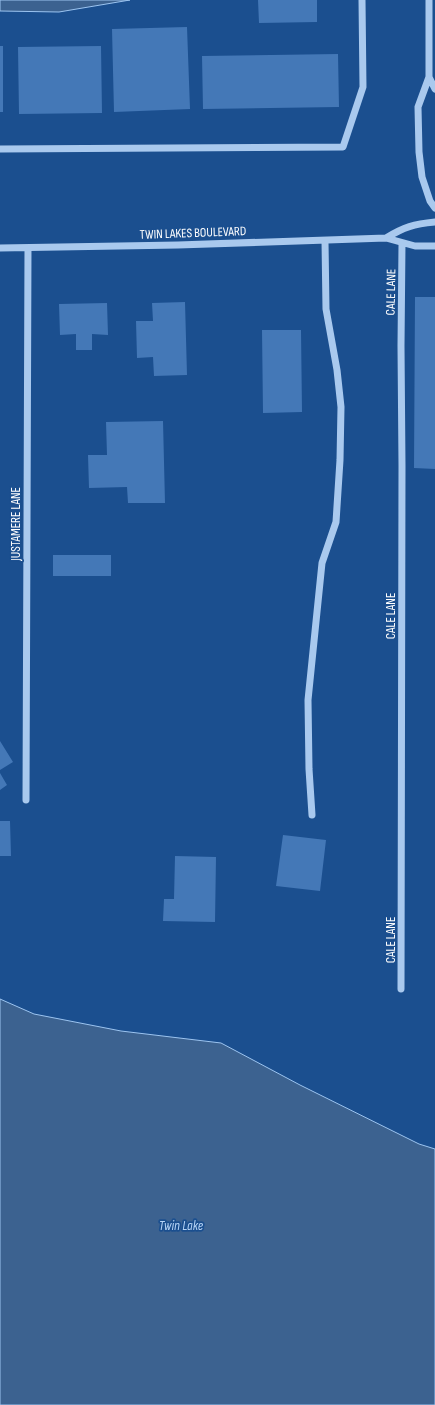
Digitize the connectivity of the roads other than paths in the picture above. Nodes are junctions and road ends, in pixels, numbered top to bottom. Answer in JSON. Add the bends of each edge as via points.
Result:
{"nodes":[{"id":1,"x":362,"y":0,"type":"edge"},
{"id":2,"x":428,"y":0,"type":"edge"},
{"id":3,"x":429,"y":46,"type":"junction"},
{"id":4,"x":435,"y":53,"type":"edge"},
{"id":5,"x":429,"y":77,"type":"junction"},
{"id":6,"x":435,"y":89,"type":"edge"},
{"id":7,"x":0,"y":149,"type":"edge"},
{"id":8,"x":435,"y":208,"type":"edge"},
{"id":9,"x":435,"y":222,"type":"edge"},
{"id":10,"x":386,"y":238,"type":"junction"},
{"id":11,"x":325,"y":241,"type":"junction"},
{"id":12,"x":402,"y":244,"type":"junction"},
{"id":13,"x":435,"y":246,"type":"edge"},
{"id":14,"x":0,"y":248,"type":"edge"},
{"id":15,"x":28,"y":248,"type":"junction"},
{"id":16,"x":26,"y":800,"type":"dead end"},
{"id":17,"x":312,"y":815,"type":"dead end"},
{"id":18,"x":402,"y":989,"type":"dead end"}],
"edges":[{"from":1,"to":7,"type":"street","via":[[363,86],[343,148]]},
{"from":2,"to":3,"type":"street"},
{"from":3,"to":4,"type":"street"},
{"from":3,"to":5,"type":"street"},
{"from":5,"to":6,"type":"street"},
{"from":5,"to":8,"type":"street","via":[[418,107],[419,152],[422,177]]},
{"from":9,"to":10,"type":"street","name":"TWIN LAKES BOULEVARD","via":[[415,224]]},
{"from":10,"to":11,"type":"street","name":"TWIN LAKES BOULEVARD"},
{"from":10,"to":12,"type":"street","name":"TWIN LAKES BOULEVARD"},
{"from":11,"to":15,"type":"street","name":"TWIN LAKES BOULEVARD"},
{"from":11,"to":17,"type":"street","via":[[326,309],[341,408],[336,522],[322,563],[308,700]]},
{"from":12,"to":13,"type":"street","name":"TWIN LAKES BOULEVARD"},
{"from":12,"to":18,"type":"street","name":"CALE LANE"},
{"from":14,"to":15,"type":"street","name":"TWIN LAKES BOULEVARD"},
{"from":15,"to":16,"type":"street","name":"JUSTAMERE LANE"}]}
